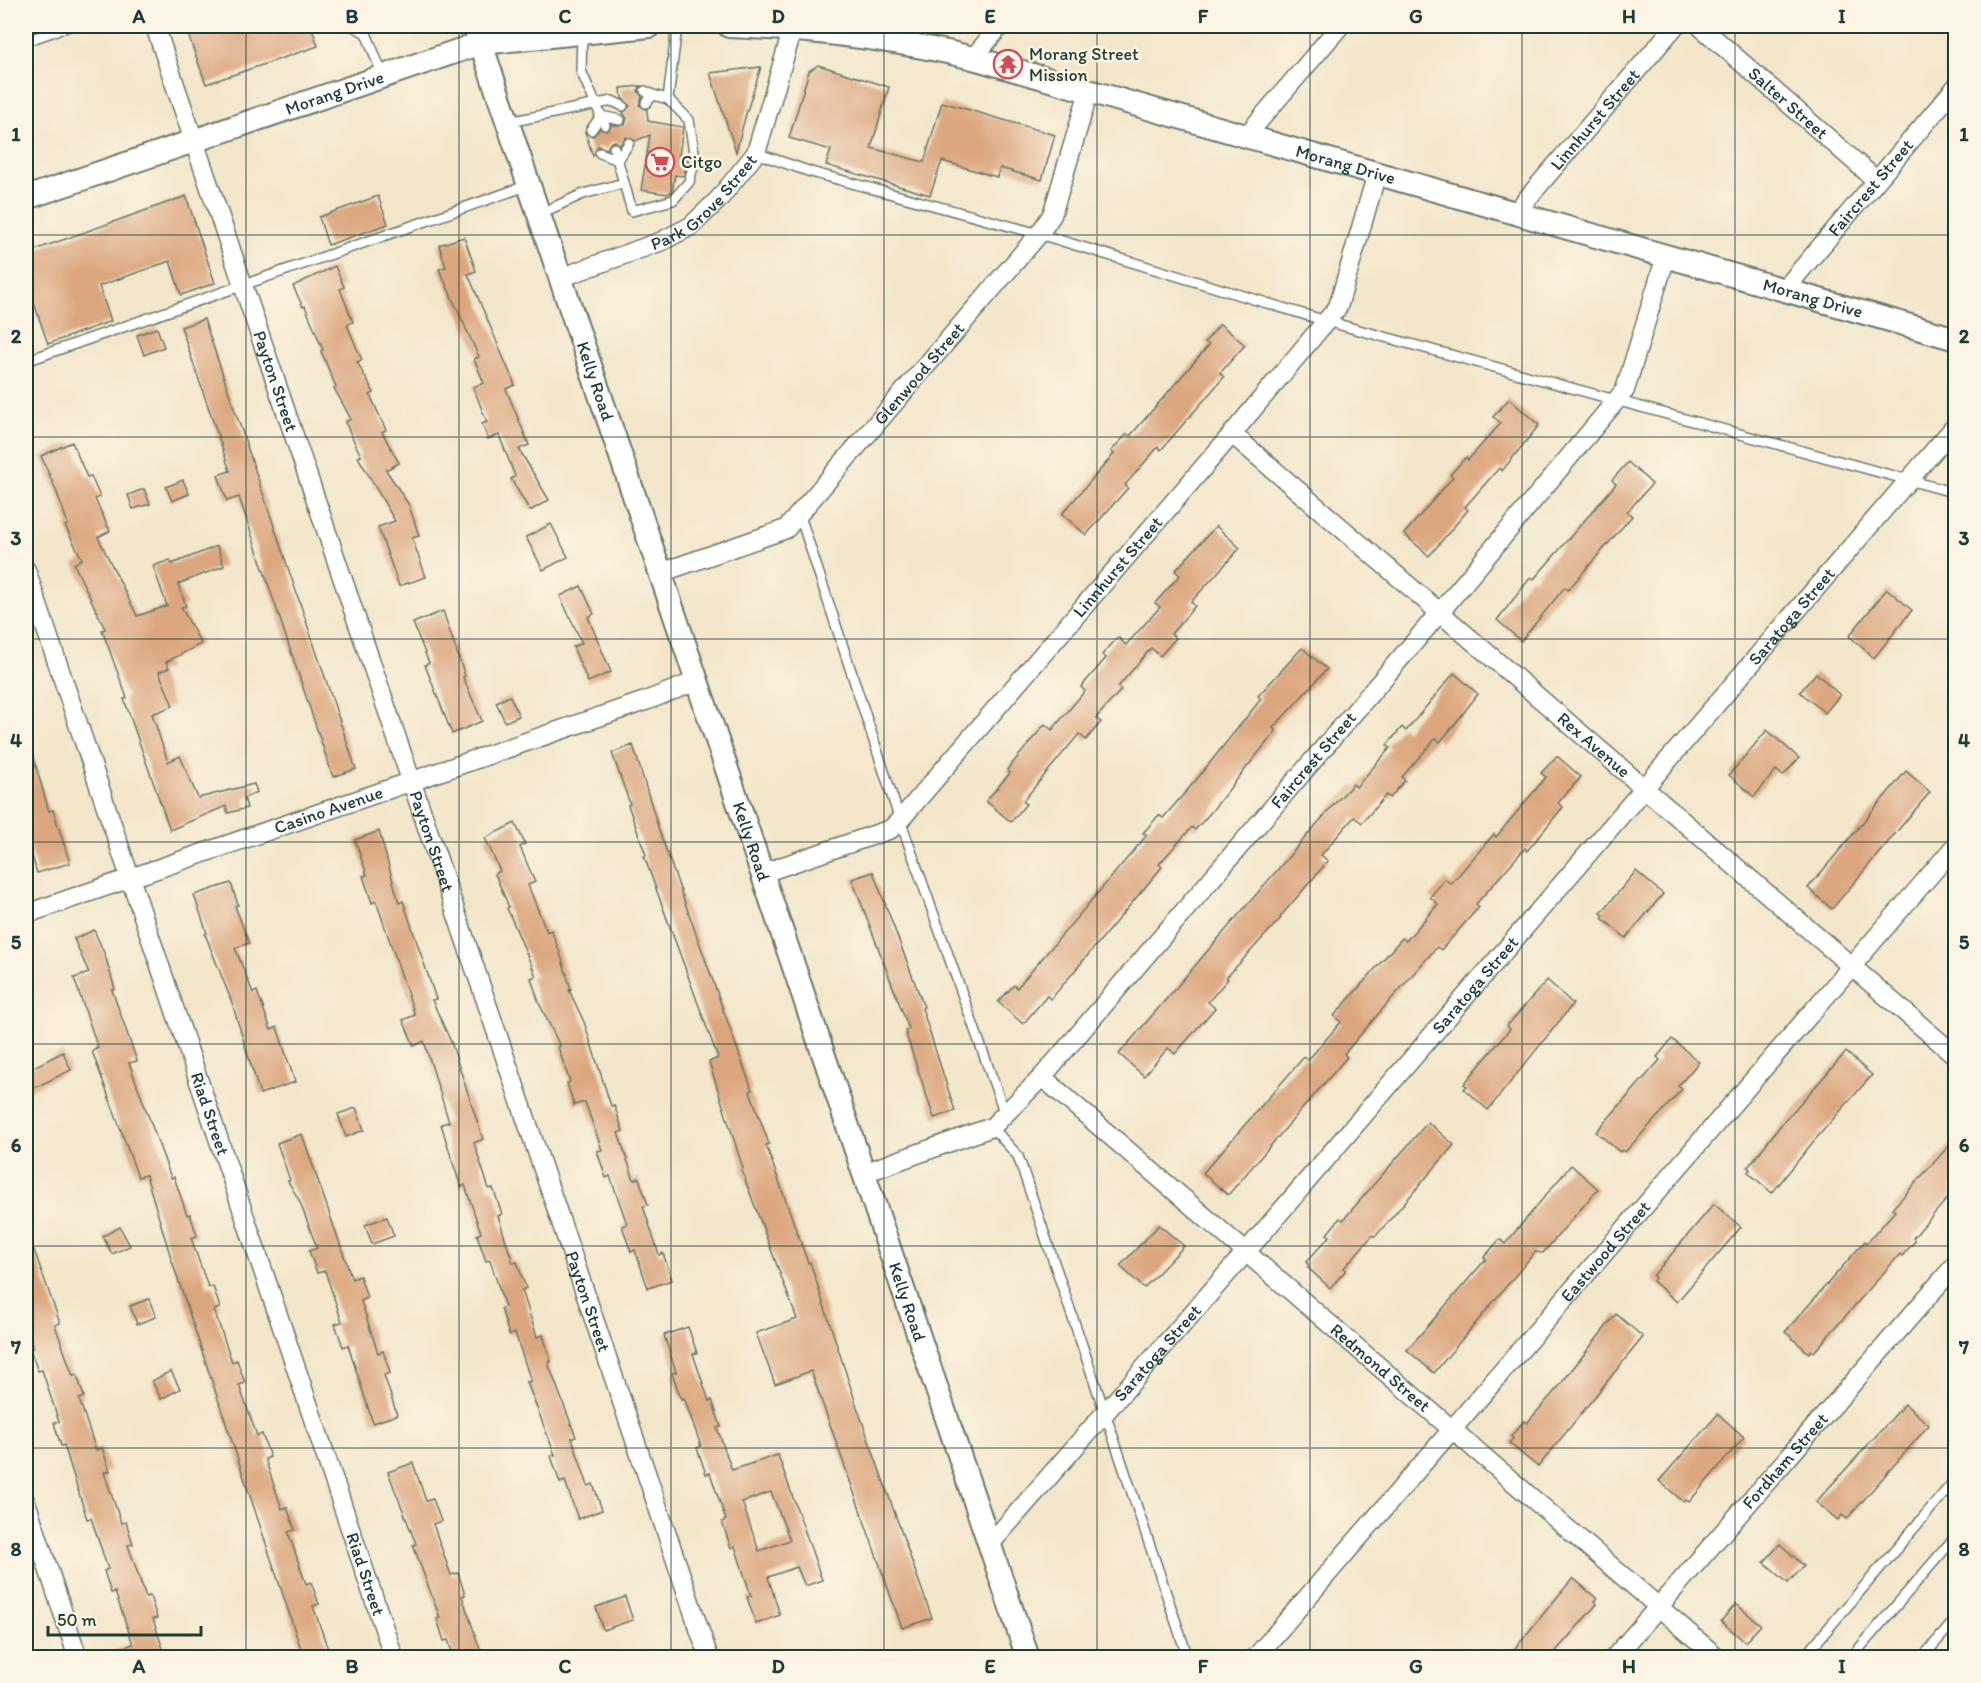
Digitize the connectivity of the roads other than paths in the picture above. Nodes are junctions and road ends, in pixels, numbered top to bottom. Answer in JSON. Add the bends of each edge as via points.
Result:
{"nodes":[{"id":1,"x":69,"y":26,"type":"edge"},
{"id":2,"x":156,"y":26,"type":"edge"},
{"id":3,"x":353,"y":26,"type":"edge"},
{"id":4,"x":651,"y":26,"type":"edge"},
{"id":5,"x":677,"y":26,"type":"edge"},
{"id":6,"x":729,"y":26,"type":"edge"},
{"id":7,"x":1000,"y":26,"type":"edge"},
{"id":8,"x":1340,"y":26,"type":"edge"},
{"id":9,"x":1675,"y":26,"type":"edge"},
{"id":10,"x":1700,"y":26,"type":"edge"},
{"id":11,"x":794,"y":28,"type":"junction"},
{"id":12,"x":368,"y":29,"type":"edge"},
{"id":13,"x":581,"y":30,"type":"edge"},
{"id":14,"x":478,"y":34,"type":"edge"},
{"id":15,"x":26,"y":41,"type":"edge"},
{"id":16,"x":973,"y":58,"type":"junction"},
{"id":17,"x":383,"y":76,"type":"junction"},
{"id":18,"x":1956,"y":87,"type":"edge"},
{"id":19,"x":1089,"y":91,"type":"junction"},
{"id":20,"x":621,"y":93,"type":"dead end"},
{"id":21,"x":668,"y":99,"type":"junction"},
{"id":22,"x":612,"y":101,"type":"junction"},
{"id":23,"x":646,"y":103,"type":"dead end"},
{"id":24,"x":596,"y":104,"type":"junction"},
{"id":25,"x":623,"y":106,"type":"dead end"},
{"id":26,"x":620,"y":120,"type":"dead end"},
{"id":27,"x":603,"y":121,"type":"junction"},
{"id":28,"x":508,"y":123,"type":"junction"},
{"id":29,"x":591,"y":130,"type":"dead end"},
{"id":30,"x":1246,"y":136,"type":"junction"},
{"id":31,"x":195,"y":140,"type":"junction"},
{"id":32,"x":629,"y":143,"type":"dead end"},
{"id":33,"x":615,"y":148,"type":"dead end"},
{"id":34,"x":600,"y":153,"type":"dead end"},
{"id":35,"x":756,"y":153,"type":"junction"},
{"id":36,"x":618,"y":160,"type":"junction"},
{"id":37,"x":1377,"y":173,"type":"junction"},
{"id":38,"x":1876,"y":180,"type":"junction"},
{"id":39,"x":624,"y":183,"type":"junction"},
{"id":40,"x":529,"y":185,"type":"junction"},
{"id":41,"x":26,"y":198,"type":"edge"},
{"id":42,"x":1515,"y":213,"type":"junction"},
{"id":43,"x":539,"y":214,"type":"junction"},
{"id":44,"x":1039,"y":234,"type":"junction"},
{"id":45,"x":1666,"y":256,"type":"junction"},
{"id":46,"x":560,"y":278,"type":"junction"},
{"id":47,"x":244,"y":284,"type":"junction"},
{"id":48,"x":1784,"y":290,"type":"junction"},
{"id":49,"x":1326,"y":321,"type":"junction"},
{"id":50,"x":1956,"y":339,"type":"edge"},
{"id":51,"x":26,"y":361,"type":"edge"},
{"id":52,"x":1616,"y":402,"type":"junction"},
{"id":53,"x":1956,"y":425,"type":"edge"},
{"id":54,"x":1232,"y":434,"type":"junction"},
{"id":55,"x":1909,"y":479,"type":"junction"},
{"id":56,"x":1956,"y":493,"type":"edge"},
{"id":57,"x":799,"y":513,"type":"junction"},
{"id":58,"x":26,"y":570,"type":"edge"},
{"id":59,"x":660,"y":573,"type":"junction"},
{"id":60,"x":1440,"y":612,"type":"junction"},
{"id":61,"x":697,"y":681,"type":"junction"},
{"id":62,"x":412,"y":780,"type":"junction"},
{"id":63,"x":1646,"y":789,"type":"junction"},
{"id":64,"x":900,"y":820,"type":"junction"},
{"id":65,"x":1956,"y":845,"type":"edge"},
{"id":66,"x":762,"y":873,"type":"junction"},
{"id":67,"x":130,"y":878,"type":"junction"},
{"id":68,"x":26,"y":914,"type":"edge"},
{"id":69,"x":1852,"y":966,"type":"junction"},
{"id":70,"x":1956,"y":1056,"type":"edge"},
{"id":71,"x":1042,"y":1077,"type":"junction"},
{"id":72,"x":1005,"y":1114,"type":"junction"},
{"id":73,"x":992,"y":1127,"type":"junction"},
{"id":74,"x":864,"y":1173,"type":"junction"},
{"id":75,"x":1246,"y":1252,"type":"junction"},
{"id":76,"x":1956,"y":1264,"type":"edge"},
{"id":77,"x":1105,"y":1414,"type":"junction"},
{"id":78,"x":1453,"y":1430,"type":"junction"},
{"id":79,"x":1956,"y":1479,"type":"edge"},
{"id":80,"x":26,"y":1502,"type":"edge"},
{"id":81,"x":1956,"y":1536,"type":"edge"},
{"id":82,"x":990,"y":1544,"type":"junction"},
{"id":83,"x":1658,"y":1606,"type":"junction"},
{"id":84,"x":1956,"y":1619,"type":"edge"},
{"id":85,"x":78,"y":1658,"type":"edge"},
{"id":86,"x":394,"y":1658,"type":"edge"},
{"id":87,"x":709,"y":1658,"type":"edge"},
{"id":88,"x":1028,"y":1658,"type":"edge"},
{"id":89,"x":1188,"y":1658,"type":"edge"},
{"id":90,"x":1255,"y":1658,"type":"edge"},
{"id":91,"x":1614,"y":1658,"type":"edge"},
{"id":92,"x":1718,"y":1658,"type":"edge"},
{"id":93,"x":1803,"y":1658,"type":"edge"},
{"id":94,"x":1851,"y":1658,"type":"edge"},
{"id":95,"x":1922,"y":1658,"type":"edge"}],
"edges":[{"from":1,"to":15,"type":"lane"},
{"from":2,"to":31,"type":"street","name":"Payton Street"},
{"from":3,"to":12,"type":"lane"},
{"from":4,"to":13,"type":"street","name":"Morang Drive"},
{"from":5,"to":21,"type":"lane"},
{"from":6,"to":11,"type":"street","name":"Morang Drive"},
{"from":7,"to":16,"type":"street"},
{"from":8,"to":30,"type":"street"},
{"from":9,"to":42,"type":"street","name":"Linnhurst Street"},
{"from":10,"to":38,"type":"street","name":"Salter Street"},
{"from":11,"to":16,"type":"street","name":"Morang Drive","via":[[886,39]]},
{"from":11,"to":35,"type":"street","name":"Park Grove Street"},
{"from":12,"to":17,"type":"lane"},
{"from":13,"to":14,"type":"street","name":"Morang Drive"},
{"from":13,"to":24,"type":"lane","via":[[581,71]]},
{"from":14,"to":17,"type":"street","name":"Morang Drive"},
{"from":14,"to":28,"type":"street","name":"Kelly Road"},
{"from":16,"to":19,"type":"street","name":"Morang Drive"},
{"from":17,"to":31,"type":"street","name":"Morang Drive"},
{"from":18,"to":38,"type":"street","name":"Faircrest Street"},
{"from":19,"to":30,"type":"street","name":"Morang Drive"},
{"from":19,"to":44,"type":"street","name":"Glenwood Street","via":[[1052,214]]},
{"from":20,"to":22,"type":"lane"},
{"from":21,"to":23,"type":"lane","via":[[649,93]]},
{"from":21,"to":39,"type":"lane","via":[[689,120],[695,159],[689,182],[673,201],[633,211]]},
{"from":22,"to":24,"type":"lane"},
{"from":22,"to":25,"type":"lane"},
{"from":24,"to":27,"type":"lane"},
{"from":24,"to":28,"type":"lane"},
{"from":26,"to":27,"type":"lane"},
{"from":27,"to":29,"type":"lane"},
{"from":28,"to":40,"type":"street","name":"Kelly Road"},
{"from":30,"to":37,"type":"street","name":"Morang Drive"},
{"from":31,"to":41,"type":"street","name":"Morang Drive"},
{"from":31,"to":47,"type":"street","name":"Payton Street"},
{"from":32,"to":36,"type":"lane"},
{"from":33,"to":36,"type":"lane"},
{"from":34,"to":36,"type":"lane"},
{"from":35,"to":44,"type":"lane","via":[[811,172]]},
{"from":35,"to":46,"type":"street","name":"Park Grove Street","via":[[691,226],[662,241]]},
{"from":36,"to":39,"type":"lane"},
{"from":37,"to":42,"type":"street","name":"Morang Drive"},
{"from":37,"to":49,"type":"street","name":"Linnhurst Street","via":[[1338,307]]},
{"from":38,"to":48,"type":"street","name":"Faircrest Street"},
{"from":39,"to":43,"type":"lane","via":[[583,194]]},
{"from":40,"to":43,"type":"street","name":"Kelly Road"},
{"from":40,"to":47,"type":"lane"},
{"from":42,"to":45,"type":"street","name":"Morang Drive"},
{"from":43,"to":46,"type":"street","name":"Kelly Road"},
{"from":44,"to":49,"type":"lane"},
{"from":44,"to":57,"type":"street","name":"Glenwood Street"},
{"from":45,"to":48,"type":"street","name":"Morang Drive"},
{"from":45,"to":52,"type":"street","name":"Faircrest Street","via":[[1625,390]]},
{"from":46,"to":59,"type":"street","name":"Kelly Road"},
{"from":47,"to":51,"type":"lane"},
{"from":47,"to":62,"type":"street","name":"Payton Street"},
{"from":48,"to":50,"type":"street","name":"Morang Drive"},
{"from":49,"to":52,"type":"lane"},
{"from":49,"to":54,"type":"street","name":"Linnhurst Street"},
{"from":52,"to":55,"type":"lane"},
{"from":52,"to":60,"type":"street","name":"Faircrest Street"},
{"from":53,"to":55,"type":"street","name":"Saratoga Street"},
{"from":54,"to":60,"type":"street","name":"Rex Avenue"},
{"from":54,"to":64,"type":"street","name":"Linnhurst Street"},
{"from":55,"to":56,"type":"lane"},
{"from":55,"to":63,"type":"street","name":"Saratoga Street"},
{"from":57,"to":59,"type":"street","name":"Glenwood Street","via":[[786,529]]},
{"from":57,"to":64,"type":"lane"},
{"from":58,"to":67,"type":"street","name":"Riad Street"},
{"from":59,"to":61,"type":"street","name":"Kelly Road"},
{"from":60,"to":63,"type":"street","name":"Rex Avenue"},
{"from":60,"to":71,"type":"street","name":"Faircrest Street"},
{"from":61,"to":62,"type":"street","name":"Casino Avenue"},
{"from":61,"to":66,"type":"street","name":"Kelly Road"},
{"from":62,"to":67,"type":"street","name":"Casino Avenue"},
{"from":62,"to":87,"type":"street","name":"Payton Street"},
{"from":63,"to":69,"type":"street","name":"Rex Avenue"},
{"from":63,"to":75,"type":"street","name":"Saratoga Street"},
{"from":64,"to":66,"type":"street","name":"Linnhurst Street","via":[[891,829]]},
{"from":64,"to":72,"type":"lane"},
{"from":65,"to":69,"type":"street","name":"Eastwood Street"},
{"from":66,"to":74,"type":"street","name":"Kelly Road"},
{"from":67,"to":68,"type":"street","name":"Casino Avenue"},
{"from":67,"to":86,"type":"street","name":"Riad Street"},
{"from":69,"to":70,"type":"street","name":"Rex Avenue"},
{"from":69,"to":78,"type":"street","name":"Eastwood Street"},
{"from":71,"to":72,"type":"street","name":"Faircrest Street"},
{"from":71,"to":75,"type":"street","name":"Redmond Street"},
{"from":72,"to":73,"type":"street","name":"Faircrest Street"},
{"from":73,"to":74,"type":"street","name":"Faircrest Street"},
{"from":73,"to":77,"type":"lane","via":[[1018,1156]]},
{"from":74,"to":82,"type":"street","name":"Kelly Road"},
{"from":75,"to":77,"type":"street","name":"Saratoga Street"},
{"from":75,"to":78,"type":"street","name":"Redmond Street"},
{"from":76,"to":83,"type":"street","name":"Fordham Street"},
{"from":77,"to":82,"type":"street","name":"Saratoga Street"},
{"from":77,"to":89,"type":"lane"},
{"from":78,"to":83,"type":"street","name":"Redmond Street"},
{"from":78,"to":90,"type":"street","name":"Eastwood Street"},
{"from":79,"to":93,"type":"lane"},
{"from":80,"to":85,"type":"street"},
{"from":81,"to":94,"type":"lane"},
{"from":82,"to":88,"type":"street","name":"Kelly Road"},
{"from":83,"to":91,"type":"street","name":"Fordham Street"},
{"from":83,"to":92,"type":"street","name":"Redmond Street"},
{"from":84,"to":95,"type":"lane"}]}
